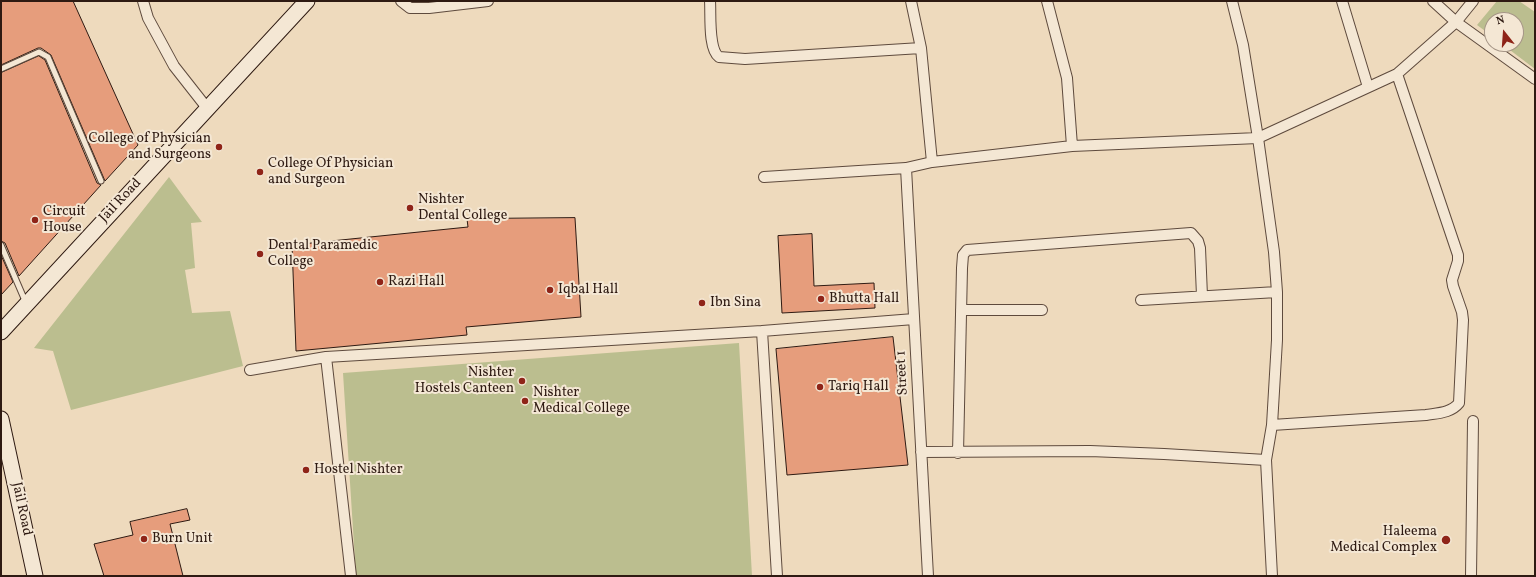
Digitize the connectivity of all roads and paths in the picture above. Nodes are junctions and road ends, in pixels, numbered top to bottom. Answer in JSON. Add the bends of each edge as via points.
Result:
{"nodes":[{"id":1,"x":143,"y":1,"type":"edge"},
{"id":2,"x":307,"y":1,"type":"edge"},
{"id":3,"x":401,"y":1,"type":"edge"},
{"id":4,"x":488,"y":1,"type":"edge"},
{"id":5,"x":710,"y":1,"type":"edge"},
{"id":6,"x":911,"y":1,"type":"edge"},
{"id":7,"x":1047,"y":1,"type":"edge"},
{"id":8,"x":1232,"y":1,"type":"edge"},
{"id":9,"x":1342,"y":1,"type":"edge"},
{"id":10,"x":1433,"y":1,"type":"edge"},
{"id":11,"x":1473,"y":1,"type":"edge"},
{"id":12,"x":1456,"y":22,"type":"junction"},
{"id":13,"x":921,"y":48,"type":"junction"},
{"id":14,"x":1,"y":68,"type":"edge"},
{"id":15,"x":1398,"y":74,"type":"junction"},
{"id":16,"x":1535,"y":79,"type":"edge"},
{"id":17,"x":1368,"y":87,"type":"junction"},
{"id":18,"x":207,"y":108,"type":"junction"},
{"id":19,"x":1258,"y":138,"type":"junction"},
{"id":20,"x":1072,"y":146,"type":"junction"},
{"id":21,"x":932,"y":162,"type":"junction"},
{"id":22,"x":906,"y":168,"type":"junction"},
{"id":23,"x":764,"y":176,"type":"dead end"},
{"id":24,"x":101,"y":181,"type":"dead end"},
{"id":25,"x":1,"y":246,"type":"edge"},
{"id":26,"x":1277,"y":292,"type":"junction"},
{"id":27,"x":1202,"y":296,"type":"junction"},
{"id":28,"x":1141,"y":300,"type":"dead end"},
{"id":29,"x":26,"y":304,"type":"junction"},
{"id":30,"x":961,"y":310,"type":"junction"},
{"id":31,"x":1042,"y":310,"type":"dead end"},
{"id":32,"x":914,"y":319,"type":"junction"},
{"id":33,"x":762,"y":331,"type":"junction"},
{"id":34,"x":1,"y":332,"type":"edge"},
{"id":35,"x":326,"y":357,"type":"junction"},
{"id":36,"x":250,"y":370,"type":"dead end"},
{"id":37,"x":1,"y":419,"type":"edge"},
{"id":38,"x":1473,"y":421,"type":"dead end"},
{"id":39,"x":1272,"y":425,"type":"junction"},
{"id":40,"x":921,"y":452,"type":"junction"},
{"id":41,"x":958,"y":453,"type":"junction"},
{"id":42,"x":1266,"y":460,"type":"junction"},
{"id":43,"x":35,"y":576,"type":"edge"},
{"id":44,"x":351,"y":576,"type":"edge"},
{"id":45,"x":777,"y":576,"type":"edge"},
{"id":46,"x":928,"y":576,"type":"edge"},
{"id":47,"x":1272,"y":576,"type":"edge"},
{"id":48,"x":1471,"y":576,"type":"edge"}],
"edges":[{"from":1,"to":18,"type":"street","via":[[148,18],[174,66]]},
{"from":2,"to":18,"type":"main road","name":"Jail Road"},
{"from":3,"to":4,"type":"street","via":[[410,8],[429,8]]},
{"from":5,"to":13,"type":"street","via":[[712,46],[719,58],[745,59]]},
{"from":6,"to":13,"type":"street"},
{"from":7,"to":20,"type":"street","via":[[1067,78]]},
{"from":8,"to":19,"type":"street","via":[[1243,45]]},
{"from":9,"to":17,"type":"street"},
{"from":10,"to":12,"type":"street"},
{"from":11,"to":12,"type":"street"},
{"from":12,"to":15,"type":"street"},
{"from":12,"to":16,"type":"street"},
{"from":13,"to":21,"type":"street"},
{"from":14,"to":24,"type":"lane","via":[[39,52],[48,58]]},
{"from":15,"to":17,"type":"street"},
{"from":15,"to":39,"type":"street","via":[[1458,255],[1452,280],[1463,320],[1459,404],[1444,412],[1426,415]]},
{"from":17,"to":19,"type":"street"},
{"from":18,"to":29,"type":"main road","name":"Jail Road"},
{"from":19,"to":20,"type":"street"},
{"from":19,"to":26,"type":"street"},
{"from":20,"to":21,"type":"street"},
{"from":21,"to":22,"type":"street"},
{"from":22,"to":23,"type":"street"},
{"from":22,"to":32,"type":"street","name":"Street 1"},
{"from":25,"to":29,"type":"lane"},
{"from":26,"to":27,"type":"street"},
{"from":26,"to":39,"type":"street"},
{"from":27,"to":28,"type":"street"},
{"from":27,"to":30,"type":"street","via":[[1200,248],[1195,236],[1185,232],[967,250],[963,255]]},
{"from":29,"to":34,"type":"main road","name":"Jail Road"},
{"from":30,"to":31,"type":"street"},
{"from":30,"to":41,"type":"street"},
{"from":32,"to":33,"type":"street"},
{"from":32,"to":40,"type":"street","name":"Street 1"},
{"from":33,"to":35,"type":"street"},
{"from":33,"to":45,"type":"street"},
{"from":35,"to":36,"type":"street"},
{"from":35,"to":44,"type":"street"},
{"from":37,"to":43,"type":"main road","name":"Jail Road"},
{"from":38,"to":48,"type":"street"},
{"from":39,"to":42,"type":"street"},
{"from":40,"to":41,"type":"street"},
{"from":40,"to":46,"type":"street","name":"Street 1"},
{"from":41,"to":42,"type":"street","via":[[1090,452]]},
{"from":42,"to":47,"type":"street"}]}
